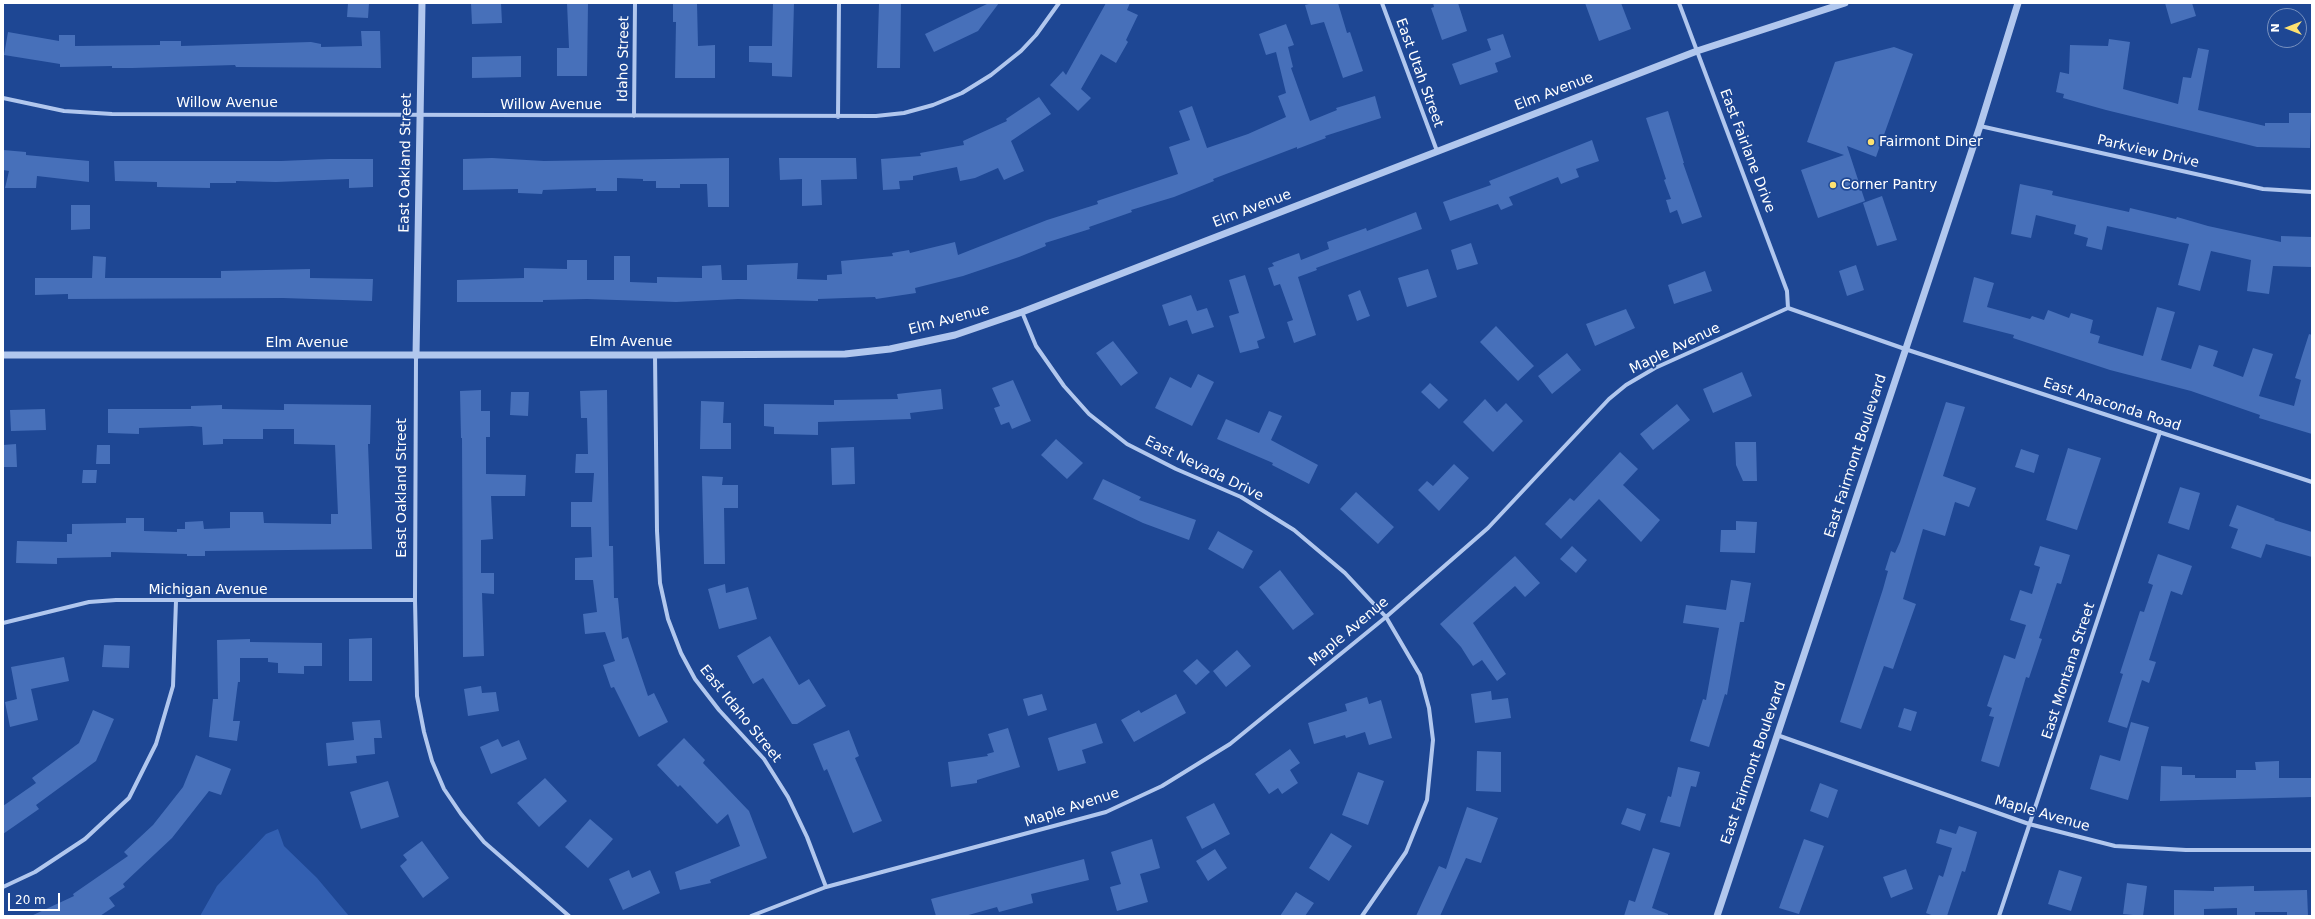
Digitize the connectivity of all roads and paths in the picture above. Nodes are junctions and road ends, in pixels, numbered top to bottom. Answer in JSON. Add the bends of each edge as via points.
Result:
{"nodes":[{"id":1,"x":422,"y":3,"type":"edge"},
{"id":2,"x":635,"y":3,"type":"edge"},
{"id":3,"x":839,"y":3,"type":"edge"},
{"id":4,"x":1059,"y":3,"type":"edge"},
{"id":5,"x":1382,"y":3,"type":"edge"},
{"id":6,"x":1679,"y":3,"type":"edge"},
{"id":7,"x":1845,"y":3,"type":"edge"},
{"id":8,"x":2018,"y":3,"type":"edge"},
{"id":9,"x":1697,"y":51,"type":"junction"},
{"id":10,"x":3,"y":98,"type":"edge"},
{"id":11,"x":420,"y":115,"type":"junction"},
{"id":12,"x":634,"y":116,"type":"junction"},
{"id":13,"x":838,"y":117,"type":"junction"},
{"id":14,"x":1980,"y":126,"type":"junction"},
{"id":15,"x":1437,"y":151,"type":"junction"},
{"id":16,"x":2312,"y":192,"type":"edge"},
{"id":17,"x":1788,"y":308,"type":"junction"},
{"id":18,"x":1022,"y":312,"type":"junction"},
{"id":19,"x":1905,"y":349,"type":"junction"},
{"id":20,"x":3,"y":355,"type":"edge"},
{"id":21,"x":655,"y":355,"type":"junction"},
{"id":22,"x":416,"y":356,"type":"junction"},
{"id":23,"x":2160,"y":432,"type":"junction"},
{"id":24,"x":2312,"y":482,"type":"edge"},
{"id":25,"x":415,"y":600,"type":"junction"},
{"id":26,"x":176,"y":601,"type":"junction"},
{"id":27,"x":1386,"y":617,"type":"junction"},
{"id":28,"x":3,"y":623,"type":"edge"},
{"id":29,"x":1778,"y":735,"type":"junction"},
{"id":30,"x":2029,"y":824,"type":"junction"},
{"id":31,"x":2312,"y":850,"type":"edge"},
{"id":32,"x":3,"y":887,"type":"edge"},
{"id":33,"x":826,"y":887,"type":"junction"},
{"id":34,"x":569,"y":916,"type":"edge"},
{"id":35,"x":751,"y":916,"type":"edge"},
{"id":36,"x":1362,"y":916,"type":"edge"},
{"id":37,"x":1717,"y":916,"type":"edge"},
{"id":38,"x":1999,"y":916,"type":"edge"}],
"edges":[{"from":1,"to":11,"type":"street","name":"East Oakland Street"},
{"from":2,"to":12,"type":"street","name":"Idaho Street"},
{"from":3,"to":13,"type":"street"},
{"from":4,"to":13,"type":"street","name":"Willow Avenue","via":[[1021,51],[991,75],[962,93],[904,113]]},
{"from":5,"to":15,"type":"street","name":"East Utah Street"},
{"from":6,"to":9,"type":"street","name":"East Fairlane Drive"},
{"from":7,"to":9,"type":"street","name":"Elm Avenue"},
{"from":8,"to":14,"type":"street","name":"East Fairmont Boulevard"},
{"from":9,"to":15,"type":"street","name":"Elm Avenue"},
{"from":9,"to":17,"type":"street","name":"East Fairlane Drive","via":[[1787,291]]},
{"from":10,"to":11,"type":"street","name":"Willow Avenue","via":[[64,111],[112,114]]},
{"from":11,"to":12,"type":"street","name":"Willow Avenue"},
{"from":11,"to":22,"type":"street","name":"East Oakland Street"},
{"from":12,"to":13,"type":"street","name":"Willow Avenue"},
{"from":14,"to":16,"type":"street","name":"Parkview Drive","via":[[2263,189]]},
{"from":14,"to":19,"type":"street","name":"East Fairmont Boulevard"},
{"from":15,"to":18,"type":"street","name":"Elm Avenue"},
{"from":17,"to":19,"type":"street"},
{"from":17,"to":27,"type":"street","name":"Maple Avenue","via":[[1655,368],[1626,385],[1609,399],[1488,528]]},
{"from":18,"to":21,"type":"street","name":"Elm Avenue","via":[[954,335],[883,350],[845,354]]},
{"from":18,"to":27,"type":"street","name":"East Nevada Drive","via":[[1036,346],[1064,386],[1094,418],[1128,444],[1176,469],[1241,497],[1294,530],[1345,573]]},
{"from":19,"to":23,"type":"street","name":"East Anaconda Road"},
{"from":19,"to":29,"type":"street","name":"East Fairmont Boulevard"},
{"from":20,"to":22,"type":"street","name":"Elm Avenue"},
{"from":21,"to":22,"type":"street","name":"Elm Avenue"},
{"from":21,"to":33,"type":"street","name":"East Idaho Street","via":[[657,531],[660,583],[668,619],[681,653],[695,679],[719,710],[764,758],[788,797]]},
{"from":22,"to":25,"type":"street","name":"East Oakland Street"},
{"from":23,"to":24,"type":"street","name":"East Anaconda Road"},
{"from":23,"to":30,"type":"street","name":"East Montana Street"},
{"from":25,"to":26,"type":"street","name":"Michigan Avenue"},
{"from":25,"to":34,"type":"street","name":"East Oakland Street","via":[[417,696],[432,761],[444,789],[484,842]]},
{"from":26,"to":28,"type":"street","name":"Michigan Avenue","via":[[89,602]]},
{"from":26,"to":32,"type":"street","via":[[173,686],[156,744],[129,798],[86,839],[35,872]]},
{"from":27,"to":33,"type":"street","name":"Maple Avenue","via":[[1230,744],[1162,786],[1106,812]]},
{"from":27,"to":36,"type":"street","name":"East Nevada Drive","via":[[1420,675],[1429,708],[1433,740],[1431,772],[1427,800],[1406,852]]},
{"from":29,"to":30,"type":"street","name":"Maple Avenue"},
{"from":29,"to":37,"type":"street","name":"East Fairmont Boulevard"},
{"from":30,"to":31,"type":"street","name":"Maple Avenue","via":[[2115,846],[2143,849]]},
{"from":30,"to":38,"type":"street","name":"East Montana Street"},
{"from":33,"to":35,"type":"street","name":"Maple Avenue"}]}
